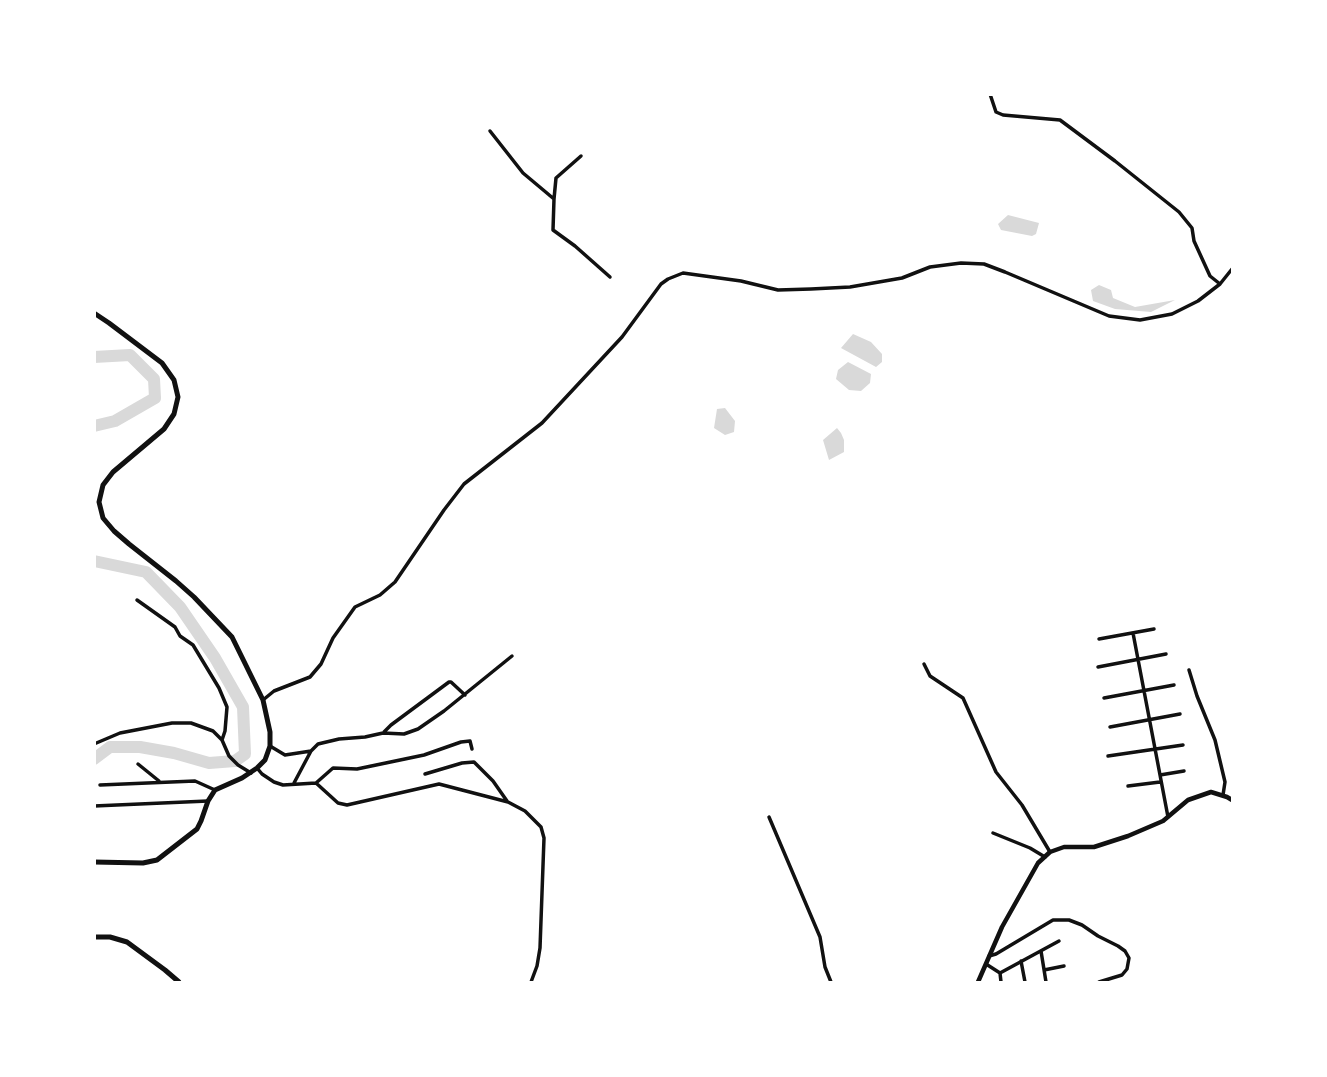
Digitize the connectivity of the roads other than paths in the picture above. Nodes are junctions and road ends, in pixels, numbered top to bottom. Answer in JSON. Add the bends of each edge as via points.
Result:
{"nodes":[{"id":1,"x":990,"y":94,"type":"edge"},
{"id":2,"x":489,"y":131,"type":"dead end"},
{"id":3,"x":581,"y":156,"type":"dead end"},
{"id":4,"x":554,"y":199,"type":"junction"},
{"id":5,"x":1233,"y":269,"type":"edge"},
{"id":6,"x":610,"y":277,"type":"dead end"},
{"id":7,"x":1220,"y":284,"type":"junction"},
{"id":8,"x":94,"y":313,"type":"edge"},
{"id":9,"x":137,"y":600,"type":"dead end"},
{"id":10,"x":1154,"y":629,"type":"dead end"},
{"id":11,"x":1133,"y":633,"type":"junction"},
{"id":12,"x":1099,"y":639,"type":"dead end"},
{"id":13,"x":1166,"y":654,"type":"dead end"},
{"id":14,"x":512,"y":656,"type":"dead end"},
{"id":15,"x":1138,"y":659,"type":"junction"},
{"id":16,"x":924,"y":664,"type":"dead end"},
{"id":17,"x":1098,"y":667,"type":"dead end"},
{"id":18,"x":1189,"y":670,"type":"dead end"},
{"id":19,"x":1174,"y":685,"type":"dead end"},
{"id":20,"x":1144,"y":691,"type":"junction"},
{"id":21,"x":465,"y":695,"type":"junction"},
{"id":22,"x":1104,"y":698,"type":"dead end"},
{"id":23,"x":263,"y":700,"type":"junction"},
{"id":24,"x":1180,"y":714,"type":"dead end"},
{"id":25,"x":1150,"y":720,"type":"junction"},
{"id":26,"x":1110,"y":727,"type":"dead end"},
{"id":27,"x":383,"y":733,"type":"junction"},
{"id":28,"x":222,"y":740,"type":"junction"},
{"id":29,"x":94,"y":744,"type":"edge"},
{"id":30,"x":1183,"y":745,"type":"dead end"},
{"id":31,"x":270,"y":746,"type":"junction"},
{"id":32,"x":472,"y":748,"type":"dead end"},
{"id":33,"x":1155,"y":750,"type":"junction"},
{"id":34,"x":311,"y":751,"type":"junction"},
{"id":35,"x":1108,"y":756,"type":"dead end"},
{"id":36,"x":138,"y":764,"type":"dead end"},
{"id":37,"x":257,"y":768,"type":"junction"},
{"id":38,"x":1184,"y":771,"type":"dead end"},
{"id":39,"x":251,"y":773,"type":"junction"},
{"id":40,"x":425,"y":774,"type":"dead end"},
{"id":41,"x":1160,"y":775,"type":"junction"},
{"id":42,"x":1161,"y":781,"type":"junction"},
{"id":43,"x":161,"y":782,"type":"junction"},
{"id":44,"x":294,"y":783,"type":"junction"},
{"id":45,"x":316,"y":783,"type":"junction"},
{"id":46,"x":100,"y":785,"type":"dead end"},
{"id":47,"x":1128,"y":786,"type":"dead end"},
{"id":48,"x":215,"y":790,"type":"junction"},
{"id":49,"x":1223,"y":796,"type":"junction"},
{"id":50,"x":1233,"y":800,"type":"edge"},
{"id":51,"x":208,"y":801,"type":"junction"},
{"id":52,"x":508,"y":802,"type":"junction"},
{"id":53,"x":94,"y":806,"type":"edge"},
{"id":54,"x":768,"y":817,"type":"dead end"},
{"id":55,"x":1168,"y":817,"type":"junction"},
{"id":56,"x":993,"y":833,"type":"dead end"},
{"id":57,"x":1050,"y":852,"type":"junction"},
{"id":58,"x":1045,"y":857,"type":"junction"},
{"id":59,"x":94,"y":862,"type":"edge"},
{"id":60,"x":96,"y":937,"type":"edge"},
{"id":61,"x":1059,"y":941,"type":"dead end"},
{"id":62,"x":94,"y":945,"type":"edge"},
{"id":63,"x":1041,"y":951,"type":"junction"},
{"id":64,"x":989,"y":956,"type":"junction"},
{"id":65,"x":1021,"y":961,"type":"junction"},
{"id":66,"x":986,"y":964,"type":"junction"},
{"id":67,"x":1064,"y":966,"type":"dead end"},
{"id":68,"x":1044,"y":970,"type":"junction"},
{"id":69,"x":1000,"y":973,"type":"junction"},
{"id":70,"x":179,"y":982,"type":"edge"},
{"id":71,"x":531,"y":982,"type":"edge"},
{"id":72,"x":831,"y":982,"type":"edge"},
{"id":73,"x":978,"y":982,"type":"edge"},
{"id":74,"x":1001,"y":982,"type":"edge"},
{"id":75,"x":1025,"y":982,"type":"edge"},
{"id":76,"x":1046,"y":982,"type":"edge"},
{"id":77,"x":1099,"y":982,"type":"edge"}],
"edges":[{"from":1,"to":7,"type":"street","via":[[996,112],[1003,115],[1060,120],[1179,212],[1192,228],[1210,276]]},
{"from":2,"to":4,"type":"street","via":[[523,173]]},
{"from":3,"to":4,"type":"street","via":[[556,178]]},
{"from":4,"to":6,"type":"street","via":[[553,230]]},
{"from":5,"to":7,"type":"street"},
{"from":7,"to":23,"type":"street","via":[[1172,314],[1140,320],[1109,316],[984,264],[930,267],[902,278],[811,289],[778,290],[684,273],[668,279],[622,337],[542,423],[464,484],[395,582],[355,607],[310,677]]},
{"from":8,"to":23,"type":"main road","via":[[162,363],[174,380],[178,397],[164,429],[103,485],[99,502],[103,518],[194,597],[232,637]]},
{"from":9,"to":28,"type":"street","via":[[193,645],[227,707]]},
{"from":10,"to":11,"type":"street"},
{"from":11,"to":12,"type":"street"},
{"from":11,"to":15,"type":"street"},
{"from":13,"to":15,"type":"street"},
{"from":14,"to":21,"type":"street"},
{"from":15,"to":17,"type":"street"},
{"from":15,"to":20,"type":"street"},
{"from":16,"to":57,"type":"street","via":[[930,676],[963,698],[996,772]]},
{"from":18,"to":49,"type":"street","via":[[1215,740],[1225,782]]},
{"from":19,"to":20,"type":"street"},
{"from":20,"to":22,"type":"street"},
{"from":20,"to":25,"type":"street"},
{"from":21,"to":27,"type":"street","via":[[418,729]]},
{"from":21,"to":27,"type":"street","via":[[449,682]]},
{"from":23,"to":31,"type":"main road"},
{"from":24,"to":25,"type":"street"},
{"from":25,"to":26,"type":"street"},
{"from":25,"to":33,"type":"street"},
{"from":27,"to":34,"type":"street","via":[[318,744]]},
{"from":28,"to":29,"type":"street","via":[[206,727],[173,723],[120,733]]},
{"from":28,"to":39,"type":"street","via":[[229,755]]},
{"from":30,"to":33,"type":"street"},
{"from":31,"to":34,"type":"street","via":[[285,755]]},
{"from":31,"to":37,"type":"main road"},
{"from":32,"to":45,"type":"street","via":[[470,741],[461,742],[357,769],[333,768]]},
{"from":33,"to":35,"type":"street"},
{"from":33,"to":41,"type":"street"},
{"from":34,"to":44,"type":"street"},
{"from":36,"to":43,"type":"street"},
{"from":37,"to":39,"type":"main road"},
{"from":37,"to":44,"type":"street","via":[[274,782]]},
{"from":38,"to":41,"type":"street"},
{"from":39,"to":48,"type":"main road"},
{"from":40,"to":52,"type":"street","via":[[474,762]]},
{"from":41,"to":42,"type":"street"},
{"from":42,"to":47,"type":"street"},
{"from":42,"to":55,"type":"street"},
{"from":43,"to":46,"type":"street"},
{"from":43,"to":48,"type":"street","via":[[195,781]]},
{"from":44,"to":45,"type":"street"},
{"from":45,"to":52,"type":"street","via":[[338,803],[347,805],[439,784]]},
{"from":48,"to":51,"type":"main road"},
{"from":49,"to":50,"type":"street"},
{"from":49,"to":55,"type":"street","via":[[1211,792],[1188,800]]},
{"from":51,"to":53,"type":"street"},
{"from":51,"to":59,"type":"main road","via":[[197,829],[157,860]]},
{"from":52,"to":71,"type":"street","via":[[541,827],[544,838],[540,948]]},
{"from":54,"to":72,"type":"street","via":[[820,937]]},
{"from":55,"to":57,"type":"street","via":[[1094,847]]},
{"from":56,"to":58,"type":"street"},
{"from":57,"to":58,"type":"street"},
{"from":58,"to":64,"type":"street"},
{"from":60,"to":62,"type":"street"},
{"from":60,"to":70,"type":"main road","via":[[127,943]]},
{"from":61,"to":63,"type":"street"},
{"from":63,"to":65,"type":"street"},
{"from":63,"to":68,"type":"street"},
{"from":64,"to":66,"type":"street"},
{"from":64,"to":77,"type":"street","via":[[1053,920],[1069,920],[1118,946],[1129,958],[1122,975]]},
{"from":65,"to":69,"type":"street"},
{"from":65,"to":75,"type":"street"},
{"from":66,"to":69,"type":"street"},
{"from":66,"to":73,"type":"street"},
{"from":67,"to":68,"type":"street"},
{"from":68,"to":76,"type":"street"},
{"from":69,"to":74,"type":"street"}]}
